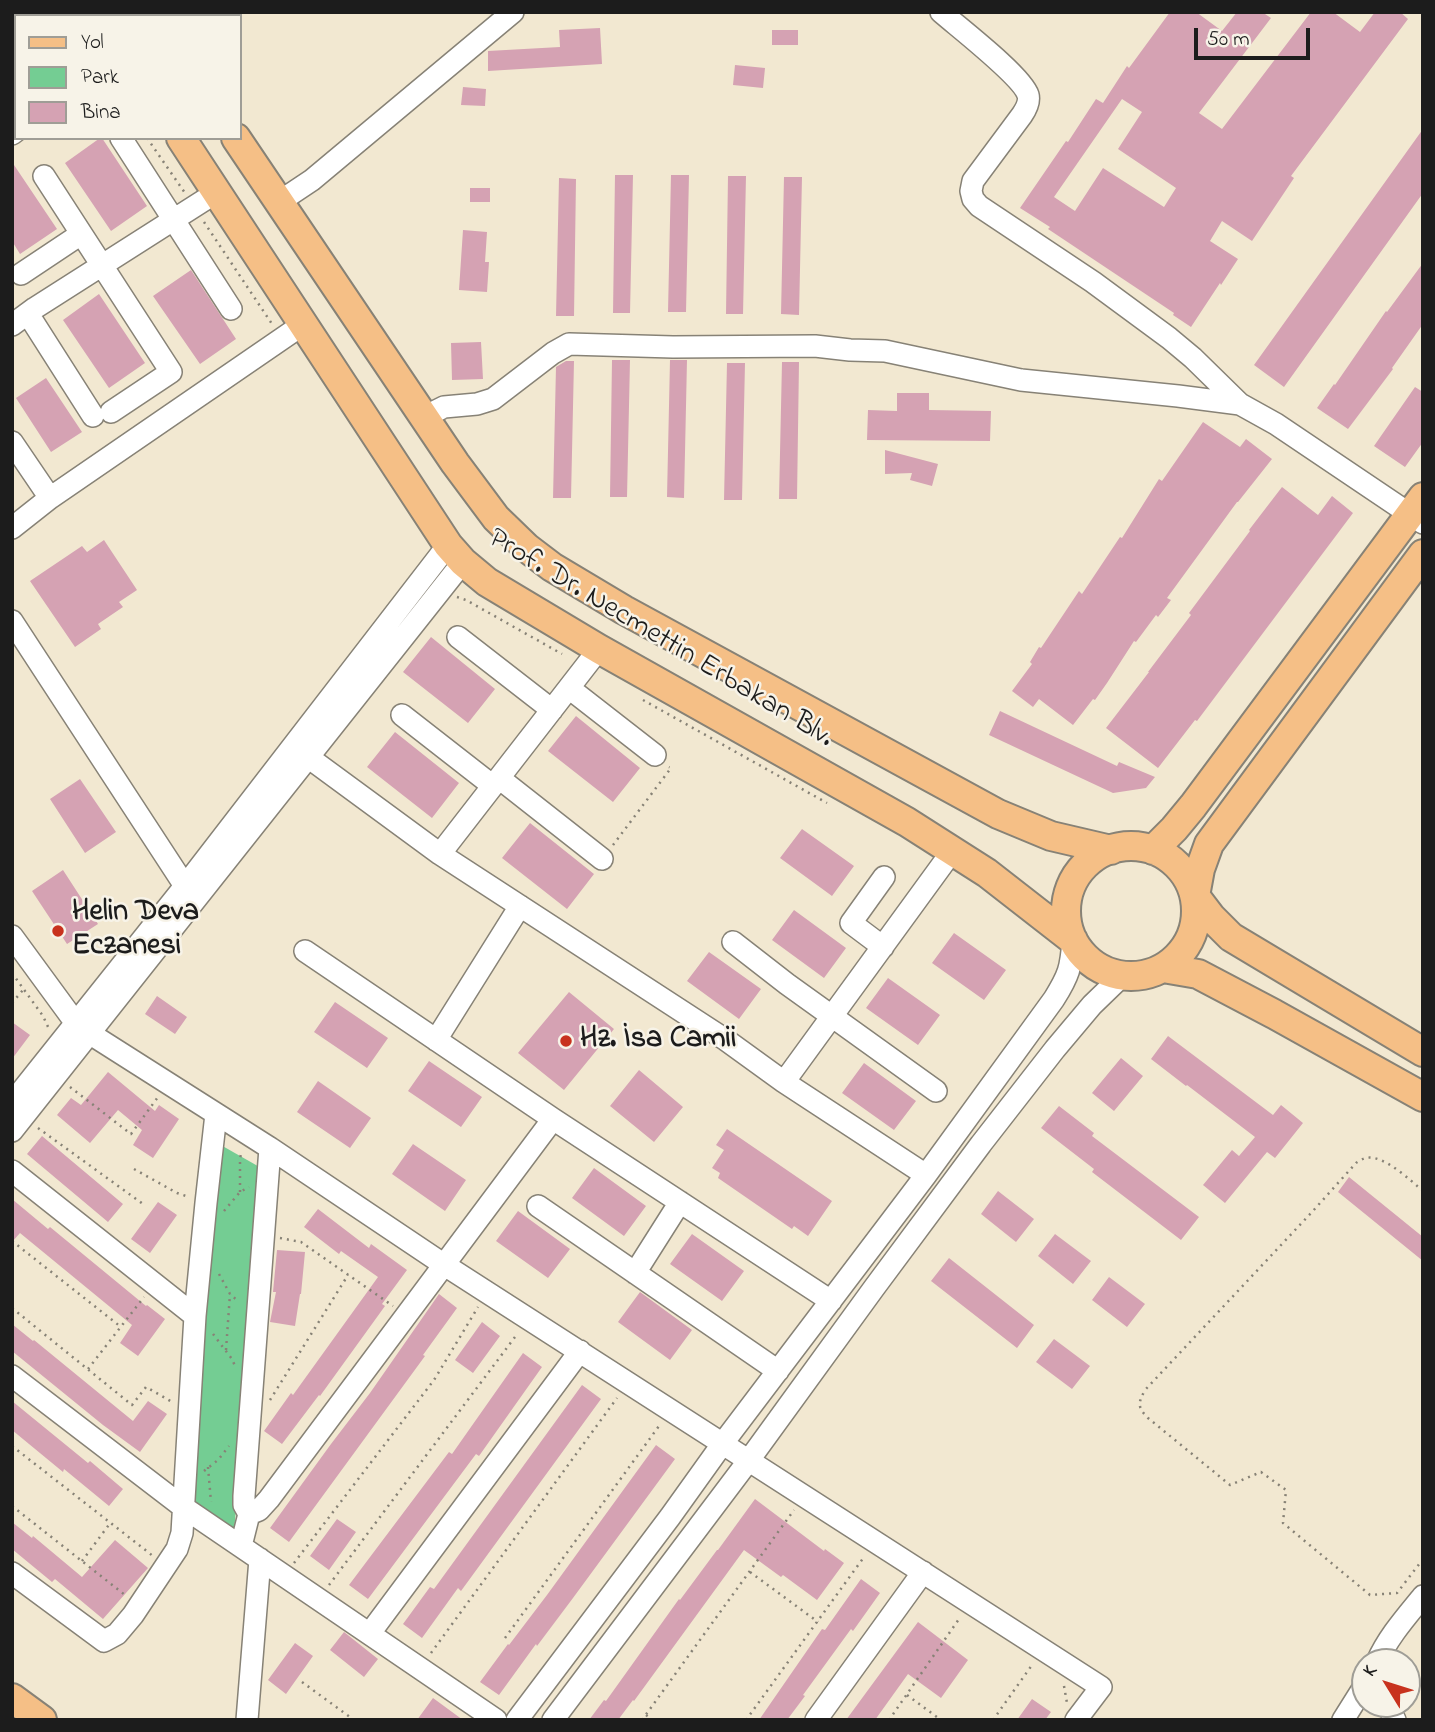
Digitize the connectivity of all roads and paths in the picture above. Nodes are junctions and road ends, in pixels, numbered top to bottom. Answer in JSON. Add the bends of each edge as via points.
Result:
{"nodes":[{"id":1,"x":513,"y":12,"type":"edge"},
{"id":2,"x":941,"y":12,"type":"edge"},
{"id":3,"x":122,"y":140,"type":"edge"},
{"id":4,"x":148,"y":140,"type":"edge"},
{"id":5,"x":182,"y":140,"type":"edge"},
{"id":6,"x":237,"y":140,"type":"edge"},
{"id":7,"x":44,"y":176,"type":"dead end"},
{"id":8,"x":217,"y":192,"type":"junction"},
{"id":9,"x":279,"y":202,"type":"junction"},
{"id":10,"x":194,"y":207,"type":"junction"},
{"id":11,"x":174,"y":220,"type":"junction"},
{"id":12,"x":81,"y":234,"type":"junction"},
{"id":13,"x":102,"y":267,"type":"junction"},
{"id":14,"x":21,"y":274,"type":"dead end"},
{"id":15,"x":231,"y":309,"type":"dead end"},
{"id":16,"x":20,"y":320,"type":"edge"},
{"id":17,"x":292,"y":332,"type":"junction"},
{"id":18,"x":1240,"y":404,"type":"junction"},
{"id":19,"x":424,"y":418,"type":"junction"},
{"id":20,"x":12,"y":442,"type":"edge"},
{"id":21,"x":50,"y":498,"type":"junction"},
{"id":22,"x":1418,"y":511,"type":"edge"},
{"id":23,"x":12,"y":528,"type":"edge"},
{"id":24,"x":455,"y":554,"type":"junction"},
{"id":25,"x":1423,"y":555,"type":"edge"},
{"id":26,"x":450,"y":598,"type":"dead end"},
{"id":27,"x":12,"y":621,"type":"edge"},
{"id":28,"x":458,"y":637,"type":"dead end"},
{"id":29,"x":592,"y":658,"type":"junction"},
{"id":30,"x":569,"y":688,"type":"junction"},
{"id":31,"x":642,"y":700,"type":"dead end"},
{"id":32,"x":552,"y":710,"type":"junction"},
{"id":33,"x":402,"y":715,"type":"dead end"},
{"id":34,"x":300,"y":752,"type":"junction"},
{"id":35,"x":655,"y":755,"type":"joint"},
{"id":36,"x":496,"y":782,"type":"junction"},
{"id":37,"x":827,"y":804,"type":"dead end"},
{"id":38,"x":953,"y":850,"type":"junction"},
{"id":39,"x":1111,"y":850,"type":"junction"},
{"id":40,"x":1153,"y":850,"type":"junction"},
{"id":41,"x":440,"y":854,"type":"junction"},
{"id":42,"x":602,"y":859,"type":"joint"},
{"id":43,"x":884,"y":877,"type":"dead end"},
{"id":44,"x":185,"y":886,"type":"junction"},
{"id":45,"x":1195,"y":895,"type":"junction"},
{"id":46,"x":520,"y":906,"type":"junction"},
{"id":47,"x":12,"y":936,"type":"edge"},
{"id":48,"x":1073,"y":940,"type":"junction"},
{"id":49,"x":733,"y":942,"type":"dead end"},
{"id":50,"x":883,"y":947,"type":"junction"},
{"id":51,"x":305,"y":951,"type":"dead end"},
{"id":52,"x":1163,"y":968,"type":"junction"},
{"id":53,"x":12,"y":973,"type":"edge"},
{"id":54,"x":1122,"y":976,"type":"junction"},
{"id":55,"x":23,"y":990,"type":"junction"},
{"id":56,"x":12,"y":1003,"type":"edge"},
{"id":57,"x":832,"y":1016,"type":"junction"},
{"id":58,"x":82,"y":1028,"type":"junction"},
{"id":59,"x":50,"y":1037,"type":"dead end"},
{"id":60,"x":436,"y":1040,"type":"junction"},
{"id":61,"x":1423,"y":1052,"type":"edge"},
{"id":62,"x":784,"y":1082,"type":"junction"},
{"id":63,"x":64,"y":1083,"type":"dead end"},
{"id":64,"x":936,"y":1091,"type":"dead end"},
{"id":65,"x":159,"y":1096,"type":"dead end"},
{"id":66,"x":1423,"y":1097,"type":"edge"},
{"id":67,"x":12,"y":1103,"type":"edge"},
{"id":68,"x":216,"y":1114,"type":"junction"},
{"id":69,"x":553,"y":1119,"type":"junction"},
{"id":70,"x":33,"y":1124,"type":"dead end"},
{"id":71,"x":12,"y":1131,"type":"edge"},
{"id":72,"x":270,"y":1148,"type":"junction"},
{"id":73,"x":242,"y":1151,"type":"dead end"},
{"id":74,"x":134,"y":1169,"type":"dead end"},
{"id":75,"x":12,"y":1171,"type":"edge"},
{"id":76,"x":926,"y":1175,"type":"junction"},
{"id":77,"x":267,"y":1181,"type":"junction"},
{"id":78,"x":1423,"y":1191,"type":"edge"},
{"id":79,"x":240,"y":1192,"type":"junction"},
{"id":80,"x":680,"y":1202,"type":"junction"},
{"id":81,"x":143,"y":1204,"type":"dead end"},
{"id":82,"x":538,"y":1206,"type":"dead end"},
{"id":83,"x":213,"y":1211,"type":"junction"},
{"id":84,"x":263,"y":1234,"type":"junction"},
{"id":85,"x":12,"y":1241,"type":"edge"},
{"id":86,"x":443,"y":1264,"type":"junction"},
{"id":87,"x":215,"y":1265,"type":"dead end"},
{"id":88,"x":635,"y":1273,"type":"junction"},
{"id":89,"x":348,"y":1275,"type":"junction"},
{"id":90,"x":154,"y":1284,"type":"junction"},
{"id":91,"x":230,"y":1294,"type":"junction"},
{"id":92,"x":831,"y":1301,"type":"junction"},
{"id":93,"x":480,"y":1304,"type":"dead end"},
{"id":94,"x":12,"y":1308,"type":"edge"},
{"id":95,"x":397,"y":1309,"type":"dead end"},
{"id":96,"x":257,"y":1312,"type":"junction"},
{"id":97,"x":195,"y":1316,"type":"junction"},
{"id":98,"x":121,"y":1327,"type":"junction"},
{"id":99,"x":520,"y":1330,"type":"dead end"},
{"id":100,"x":226,"y":1350,"type":"junction"},
{"id":101,"x":580,"y":1351,"type":"junction"},
{"id":102,"x":88,"y":1369,"type":"junction"},
{"id":103,"x":778,"y":1371,"type":"junction"},
{"id":104,"x":237,"y":1372,"type":"dead end"},
{"id":105,"x":12,"y":1376,"type":"edge"},
{"id":106,"x":619,"y":1395,"type":"dead end"},
{"id":107,"x":189,"y":1412,"type":"junction"},
{"id":108,"x":249,"y":1416,"type":"junction"},
{"id":109,"x":661,"y":1423,"type":"dead end"},
{"id":110,"x":723,"y":1443,"type":"junction"},
{"id":111,"x":231,"y":1444,"type":"dead end"},
{"id":112,"x":12,"y":1446,"type":"edge"},
{"id":113,"x":749,"y":1460,"type":"junction"},
{"id":114,"x":208,"y":1467,"type":"junction"},
{"id":115,"x":185,"y":1479,"type":"junction"},
{"id":116,"x":12,"y":1506,"type":"edge"},
{"id":117,"x":183,"y":1507,"type":"junction"},
{"id":118,"x":794,"y":1510,"type":"dead end"},
{"id":119,"x":249,"y":1514,"type":"junction"},
{"id":120,"x":111,"y":1522,"type":"junction"},
{"id":121,"x":213,"y":1527,"type":"junction"},
{"id":122,"x":241,"y":1546,"type":"junction"},
{"id":123,"x":864,"y":1557,"type":"dead end"},
{"id":124,"x":260,"y":1559,"type":"junction"},
{"id":125,"x":1423,"y":1559,"type":"edge"},
{"id":126,"x":82,"y":1561,"type":"junction"},
{"id":127,"x":166,"y":1565,"type":"junction"},
{"id":128,"x":750,"y":1572,"type":"junction"},
{"id":129,"x":923,"y":1572,"type":"junction"},
{"id":130,"x":12,"y":1573,"type":"edge"},
{"id":131,"x":285,"y":1576,"type":"junction"},
{"id":132,"x":1423,"y":1596,"type":"edge"},
{"id":133,"x":318,"y":1598,"type":"junction"},
{"id":134,"x":139,"y":1606,"type":"junction"},
{"id":135,"x":960,"y":1619,"type":"dead end"},
{"id":136,"x":818,"y":1622,"type":"junction"},
{"id":137,"x":370,"y":1633,"type":"junction"},
{"id":138,"x":505,"y":1638,"type":"dead end"},
{"id":139,"x":1385,"y":1648,"type":"edge"},
{"id":140,"x":1032,"y":1665,"type":"dead end"},
{"id":141,"x":420,"y":1668,"type":"junction"},
{"id":142,"x":302,"y":1682,"type":"dead end"},
{"id":143,"x":1064,"y":1686,"type":"dead end"},
{"id":144,"x":907,"y":1695,"type":"junction"},
{"id":145,"x":12,"y":1698,"type":"edge"},
{"id":146,"x":646,"y":1715,"type":"junction"},
{"id":147,"x":1073,"y":1716,"type":"edge"},
{"id":148,"x":42,"y":1720,"type":"edge"},
{"id":149,"x":247,"y":1720,"type":"edge"},
{"id":150,"x":354,"y":1720,"type":"edge"},
{"id":151,"x":495,"y":1720,"type":"edge"},
{"id":152,"x":517,"y":1720,"type":"edge"},
{"id":153,"x":553,"y":1720,"type":"edge"},
{"id":154,"x":642,"y":1720,"type":"edge"},
{"id":155,"x":653,"y":1720,"type":"edge"},
{"id":156,"x":746,"y":1720,"type":"edge"},
{"id":157,"x":816,"y":1720,"type":"edge"},
{"id":158,"x":889,"y":1720,"type":"edge"},
{"id":159,"x":941,"y":1720,"type":"edge"},
{"id":160,"x":993,"y":1720,"type":"edge"}],
"edges":[{"from":1,"to":9,"type":"street","via":[[312,180]]},
{"from":2,"to":18,"type":"street","via":[[1003,66],[1029,96],[1022,115],[973,181],[971,191],[979,206],[1168,338]]},
{"from":3,"to":11,"type":"street"},
{"from":4,"to":10,"type":"path"},
{"from":5,"to":8,"type":"main road","name":"Prof. Dr. Necmettin Erbakan Blv."},
{"from":6,"to":9,"type":"main road","name":"Prof. Dr. Necmettin Erbakan Blv."},
{"from":7,"to":12,"type":"street"},
{"from":8,"to":10,"type":"street"},
{"from":8,"to":17,"type":"main road","name":"Prof. Dr. Necmettin Erbakan Blv."},
{"from":9,"to":19,"type":"main road","name":"Prof. Dr. Necmettin Erbakan Blv."},
{"from":10,"to":11,"type":"street"},
{"from":10,"to":17,"type":"path"},
{"from":11,"to":13,"type":"street"},
{"from":11,"to":15,"type":"street"},
{"from":12,"to":13,"type":"street"},
{"from":12,"to":14,"type":"street"},
{"from":13,"to":16,"type":"street"},
{"from":13,"to":16,"type":"street","via":[[171,372],[102,414]]},
{"from":17,"to":21,"type":"street"},
{"from":17,"to":24,"type":"main road","name":"Prof. Dr. Necmettin Erbakan Blv."},
{"from":18,"to":19,"type":"street","via":[[1021,380],[885,351],[569,344],[493,399],[444,407]]},
{"from":18,"to":22,"type":"street"},
{"from":19,"to":39,"type":"main road","name":"Prof. Dr. Necmettin Erbakan Blv.","via":[[496,518],[552,567],[998,814],[1051,836]]},
{"from":20,"to":21,"type":"street"},
{"from":21,"to":23,"type":"street"},
{"from":22,"to":40,"type":"main road","via":[[1193,807]]},
{"from":24,"to":29,"type":"main road","name":"Prof. Dr. Necmettin Erbakan Blv."},
{"from":24,"to":34,"type":"street"},
{"from":25,"to":45,"type":"main road","via":[[1209,844]]},
{"from":26,"to":29,"type":"path","via":[[466,600]]},
{"from":27,"to":44,"type":"street"},
{"from":28,"to":32,"type":"street"},
{"from":29,"to":30,"type":"street"},
{"from":29,"to":38,"type":"main road","name":"Prof. Dr. Necmettin Erbakan Blv."},
{"from":30,"to":32,"type":"street"},
{"from":30,"to":35,"type":"street"},
{"from":31,"to":37,"type":"path"},
{"from":32,"to":36,"type":"street"},
{"from":33,"to":36,"type":"street"},
{"from":34,"to":41,"type":"street"},
{"from":34,"to":44,"type":"street"},
{"from":34,"to":58,"type":"street"},
{"from":35,"to":42,"type":"path","via":[[671,768]]},
{"from":36,"to":41,"type":"street"},
{"from":36,"to":42,"type":"street"},
{"from":38,"to":48,"type":"main road","name":"Prof. Dr. Necmettin Erbakan Blv."},
{"from":38,"to":50,"type":"street"},
{"from":39,"to":40,"type":"main road","via":[[1132,846]]},
{"from":39,"to":48,"type":"main road","via":[[1084,868],[1068,896],[1066,918]]},
{"from":40,"to":45,"type":"main road","via":[[1172,860]]},
{"from":41,"to":46,"type":"street"},
{"from":43,"to":50,"type":"street","via":[[851,923]]},
{"from":44,"to":58,"type":"street"},
{"from":45,"to":52,"type":"main road","via":[[1191,937],[1180,955]]},
{"from":45,"to":61,"type":"main road","via":[[1231,937]]},
{"from":46,"to":60,"type":"street"},
{"from":46,"to":62,"type":"street"},
{"from":47,"to":58,"type":"street"},
{"from":48,"to":54,"type":"main road","via":[[1102,970]]},
{"from":48,"to":76,"type":"street","via":[[1064,984]]},
{"from":49,"to":57,"type":"street"},
{"from":50,"to":57,"type":"street"},
{"from":51,"to":60,"type":"street"},
{"from":52,"to":54,"type":"main road","via":[[1143,976]]},
{"from":52,"to":66,"type":"main road","via":[[1198,974]]},
{"from":53,"to":55,"type":"path"},
{"from":54,"to":113,"type":"street","via":[[1092,1005],[989,1134]]},
{"from":55,"to":56,"type":"path"},
{"from":55,"to":59,"type":"path","via":[[43,1016]]},
{"from":57,"to":62,"type":"street"},
{"from":57,"to":64,"type":"street"},
{"from":58,"to":67,"type":"street"},
{"from":58,"to":68,"type":"street"},
{"from":58,"to":71,"type":"street"},
{"from":60,"to":69,"type":"street"},
{"from":62,"to":76,"type":"street"},
{"from":63,"to":65,"type":"path","via":[[131,1134]]},
{"from":68,"to":72,"type":"street"},
{"from":68,"to":83,"type":"street"},
{"from":69,"to":80,"type":"street"},
{"from":69,"to":86,"type":"street"},
{"from":70,"to":81,"type":"path"},
{"from":72,"to":77,"type":"street"},
{"from":72,"to":86,"type":"street"},
{"from":73,"to":79,"type":"path"},
{"from":74,"to":83,"type":"path"},
{"from":75,"to":90,"type":"street"},
{"from":76,"to":92,"type":"street"},
{"from":77,"to":79,"type":"path"},
{"from":77,"to":84,"type":"street"},
{"from":78,"to":125,"type":"path","via":[[1377,1158],[1356,1163],[1139,1400],[1147,1418],[1230,1485],[1262,1472],[1286,1490],[1283,1523],[1370,1595],[1397,1593]]},
{"from":79,"to":83,"type":"path"},
{"from":80,"to":88,"type":"street"},
{"from":80,"to":92,"type":"street"},
{"from":82,"to":88,"type":"street"},
{"from":83,"to":97,"type":"street"},
{"from":84,"to":89,"type":"path","via":[[301,1242]]},
{"from":84,"to":96,"type":"street"},
{"from":85,"to":98,"type":"path"},
{"from":86,"to":101,"type":"street"},
{"from":86,"to":119,"type":"street","via":[[269,1499]]},
{"from":87,"to":91,"type":"path"},
{"from":88,"to":103,"type":"street"},
{"from":89,"to":95,"type":"path"},
{"from":89,"to":108,"type":"path","via":[[263,1411]]},
{"from":90,"to":97,"type":"street"},
{"from":90,"to":98,"type":"path"},
{"from":91,"to":96,"type":"path"},
{"from":91,"to":100,"type":"path"},
{"from":92,"to":103,"type":"street"},
{"from":93,"to":131,"type":"path","via":[[434,1380]]},
{"from":94,"to":102,"type":"path"},
{"from":96,"to":108,"type":"street"},
{"from":97,"to":100,"type":"path"},
{"from":97,"to":107,"type":"street"},
{"from":98,"to":102,"type":"path"},
{"from":99,"to":133,"type":"path"},
{"from":100,"to":104,"type":"path"},
{"from":101,"to":110,"type":"street"},
{"from":101,"to":137,"type":"street"},
{"from":102,"to":107,"type":"path","via":[[132,1405],[146,1387]]},
{"from":103,"to":110,"type":"street"},
{"from":105,"to":117,"type":"street"},
{"from":106,"to":141,"type":"path"},
{"from":107,"to":115,"type":"street"},
{"from":108,"to":119,"type":"street","via":[[244,1496]]},
{"from":109,"to":138,"type":"path"},
{"from":110,"to":113,"type":"street"},
{"from":110,"to":152,"type":"street"},
{"from":111,"to":114,"type":"path"},
{"from":112,"to":120,"type":"path"},
{"from":113,"to":129,"type":"street"},
{"from":113,"to":153,"type":"street"},
{"from":114,"to":115,"type":"path"},
{"from":114,"to":121,"type":"path"},
{"from":115,"to":117,"type":"street"},
{"from":116,"to":126,"type":"path"},
{"from":117,"to":121,"type":"street"},
{"from":117,"to":127,"type":"street","via":[[182,1534]]},
{"from":118,"to":128,"type":"path"},
{"from":119,"to":122,"type":"street"},
{"from":120,"to":126,"type":"path"},
{"from":120,"to":127,"type":"path"},
{"from":121,"to":122,"type":"street"},
{"from":122,"to":124,"type":"street"},
{"from":123,"to":136,"type":"path"},
{"from":124,"to":131,"type":"street"},
{"from":124,"to":149,"type":"street"},
{"from":126,"to":134,"type":"path"},
{"from":127,"to":134,"type":"street"},
{"from":128,"to":136,"type":"path"},
{"from":128,"to":146,"type":"path"},
{"from":129,"to":147,"type":"street","via":[[1101,1686]]},
{"from":129,"to":157,"type":"street"},
{"from":130,"to":134,"type":"street","via":[[104,1640],[117,1634]]},
{"from":131,"to":133,"type":"street"},
{"from":132,"to":139,"type":"street"},
{"from":133,"to":137,"type":"street"},
{"from":135,"to":144,"type":"path"},
{"from":136,"to":156,"type":"path"},
{"from":137,"to":141,"type":"street"},
{"from":140,"to":160,"type":"path"},
{"from":141,"to":151,"type":"street"},
{"from":142,"to":150,"type":"path"},
{"from":143,"to":147,"type":"path"},
{"from":144,"to":158,"type":"path"},
{"from":144,"to":159,"type":"path"},
{"from":145,"to":148,"type":"main road"},
{"from":146,"to":154,"type":"path"},
{"from":146,"to":155,"type":"path"}]}
